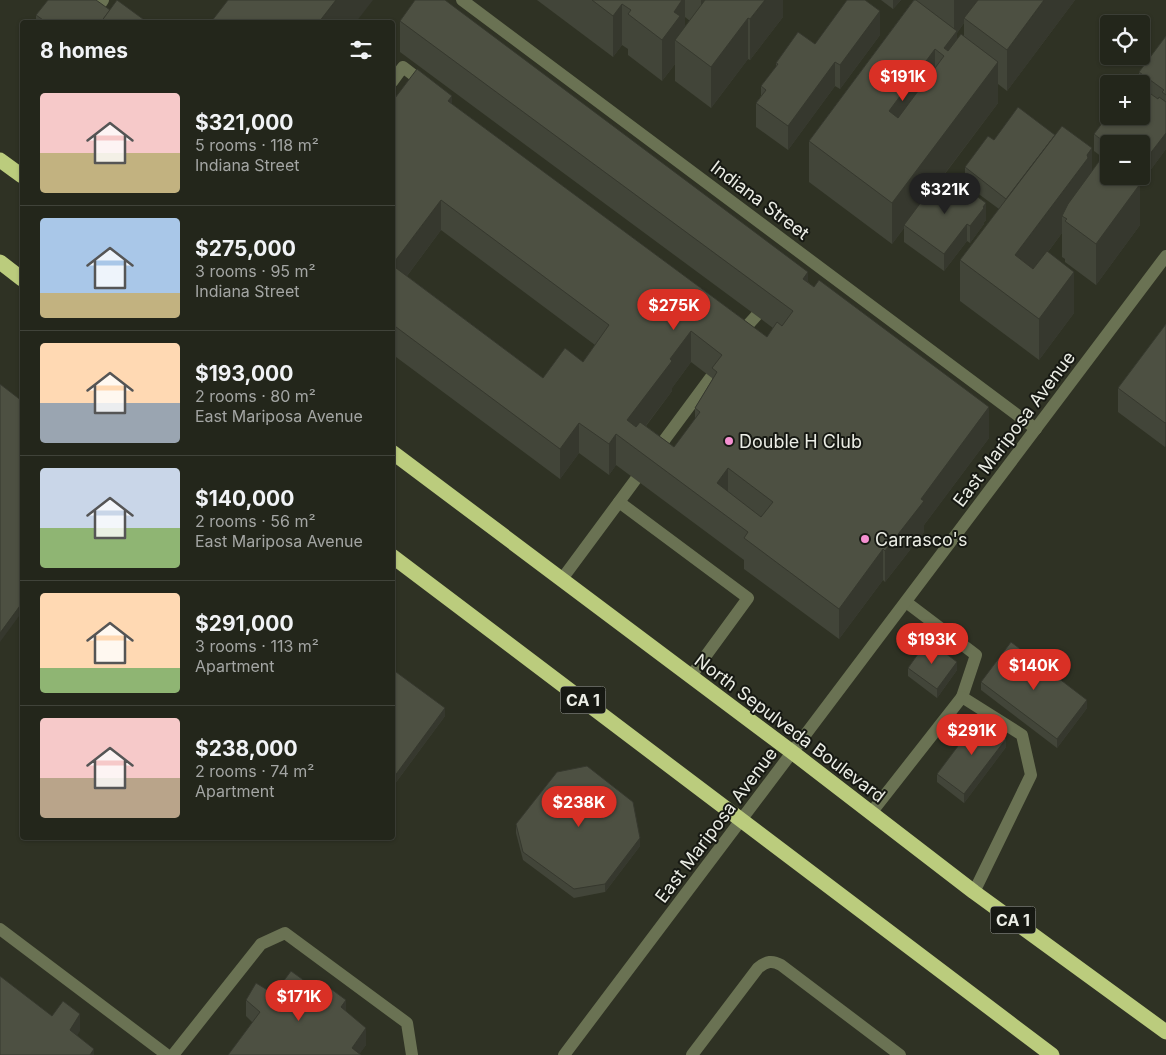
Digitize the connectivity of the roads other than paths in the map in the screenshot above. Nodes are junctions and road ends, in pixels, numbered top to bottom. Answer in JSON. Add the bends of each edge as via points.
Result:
{"nodes":[{"id":1,"x":103,"y":0,"type":"edge"},
{"id":2,"x":462,"y":0,"type":"edge"},
{"id":3,"x":89,"y":20,"type":"edge"},
{"id":4,"x":395,"y":78,"type":"edge"},
{"id":5,"x":434,"y":91,"type":"edge"},
{"id":6,"x":0,"y":160,"type":"edge"},
{"id":7,"x":20,"y":175,"type":"edge"},
{"id":8,"x":802,"y":254,"type":"junction"},
{"id":9,"x":1166,"y":256,"type":"edge"},
{"id":10,"x":0,"y":262,"type":"edge"},
{"id":11,"x":791,"y":267,"type":"edge"},
{"id":12,"x":20,"y":277,"type":"edge"},
{"id":13,"x":756,"y":316,"type":"dead end"},
{"id":14,"x":740,"y":338,"type":"edge"},
{"id":15,"x":711,"y":377,"type":"edge"},
{"id":16,"x":1036,"y":429,"type":"junction"},
{"id":17,"x":395,"y":454,"type":"edge"},
{"id":18,"x":650,"y":460,"type":"edge"},
{"id":19,"x":636,"y":479,"type":"edge"},
{"id":20,"x":619,"y":502,"type":"junction"},
{"id":21,"x":395,"y":558,"type":"edge"},
{"id":22,"x":562,"y":579,"type":"junction"},
{"id":23,"x":906,"y":602,"type":"junction"},
{"id":24,"x":691,"y":676,"type":"junction"},
{"id":25,"x":962,"y":697,"type":"junction"},
{"id":26,"x":792,"y":752,"type":"junction"},
{"id":27,"x":871,"y":813,"type":"junction"},
{"id":28,"x":742,"y":821,"type":"junction"},
{"id":29,"x":974,"y":892,"type":"junction"},
{"id":30,"x":0,"y":929,"type":"edge"},
{"id":31,"x":1166,"y":1032,"type":"edge"},
{"id":32,"x":167,"y":1055,"type":"edge"},
{"id":33,"x":173,"y":1055,"type":"edge"},
{"id":34,"x":412,"y":1055,"type":"edge"},
{"id":35,"x":564,"y":1055,"type":"edge"},
{"id":36,"x":692,"y":1055,"type":"edge"},
{"id":37,"x":900,"y":1055,"type":"edge"},
{"id":38,"x":1052,"y":1055,"type":"edge"}],
"edges":[{"from":1,"to":3,"type":"street"},
{"from":2,"to":8,"type":"street","name":"Indiana Street"},
{"from":4,"to":5,"type":"street","via":[[403,67]]},
{"from":6,"to":7,"type":"highway"},
{"from":8,"to":11,"type":"street"},
{"from":8,"to":16,"type":"street","name":"Indiana Street"},
{"from":9,"to":16,"type":"street","name":"East Mariposa Avenue"},
{"from":10,"to":12,"type":"highway"},
{"from":13,"to":14,"type":"street","via":[[744,323]]},
{"from":15,"to":18,"type":"street"},
{"from":16,"to":23,"type":"street","name":"East Mariposa Avenue"},
{"from":17,"to":22,"type":"highway","name":"North Sepulveda Boulevard","number":"CA 1"},
{"from":19,"to":20,"type":"street"},
{"from":20,"to":22,"type":"street"},
{"from":20,"to":24,"type":"street","via":[[748,598]]},
{"from":21,"to":28,"type":"highway","number":"CA 1"},
{"from":22,"to":24,"type":"highway","name":"North Sepulveda Boulevard","number":"CA 1"},
{"from":23,"to":25,"type":"street","via":[[976,655]]},
{"from":23,"to":26,"type":"street","name":"East Mariposa Avenue"},
{"from":24,"to":26,"type":"highway","name":"North Sepulveda Boulevard","number":"CA 1"},
{"from":25,"to":27,"type":"street"},
{"from":25,"to":29,"type":"street","via":[[1022,735],[1031,775]]},
{"from":26,"to":27,"type":"highway","name":"North Sepulveda Boulevard","number":"CA 1"},
{"from":26,"to":28,"type":"street","name":"East Mariposa Avenue"},
{"from":27,"to":29,"type":"highway","name":"North Sepulveda Boulevard","number":"CA 1"},
{"from":28,"to":35,"type":"street","name":"East Mariposa Avenue"},
{"from":28,"to":38,"type":"highway","number":"CA 1"},
{"from":29,"to":31,"type":"highway","name":"North Sepulveda Boulevard","number":"CA 1"},
{"from":30,"to":32,"type":"street"},
{"from":33,"to":34,"type":"street","via":[[261,944],[285,933],[407,1023]]},
{"from":36,"to":37,"type":"street","via":[[758,968],[773,961]]}]}
